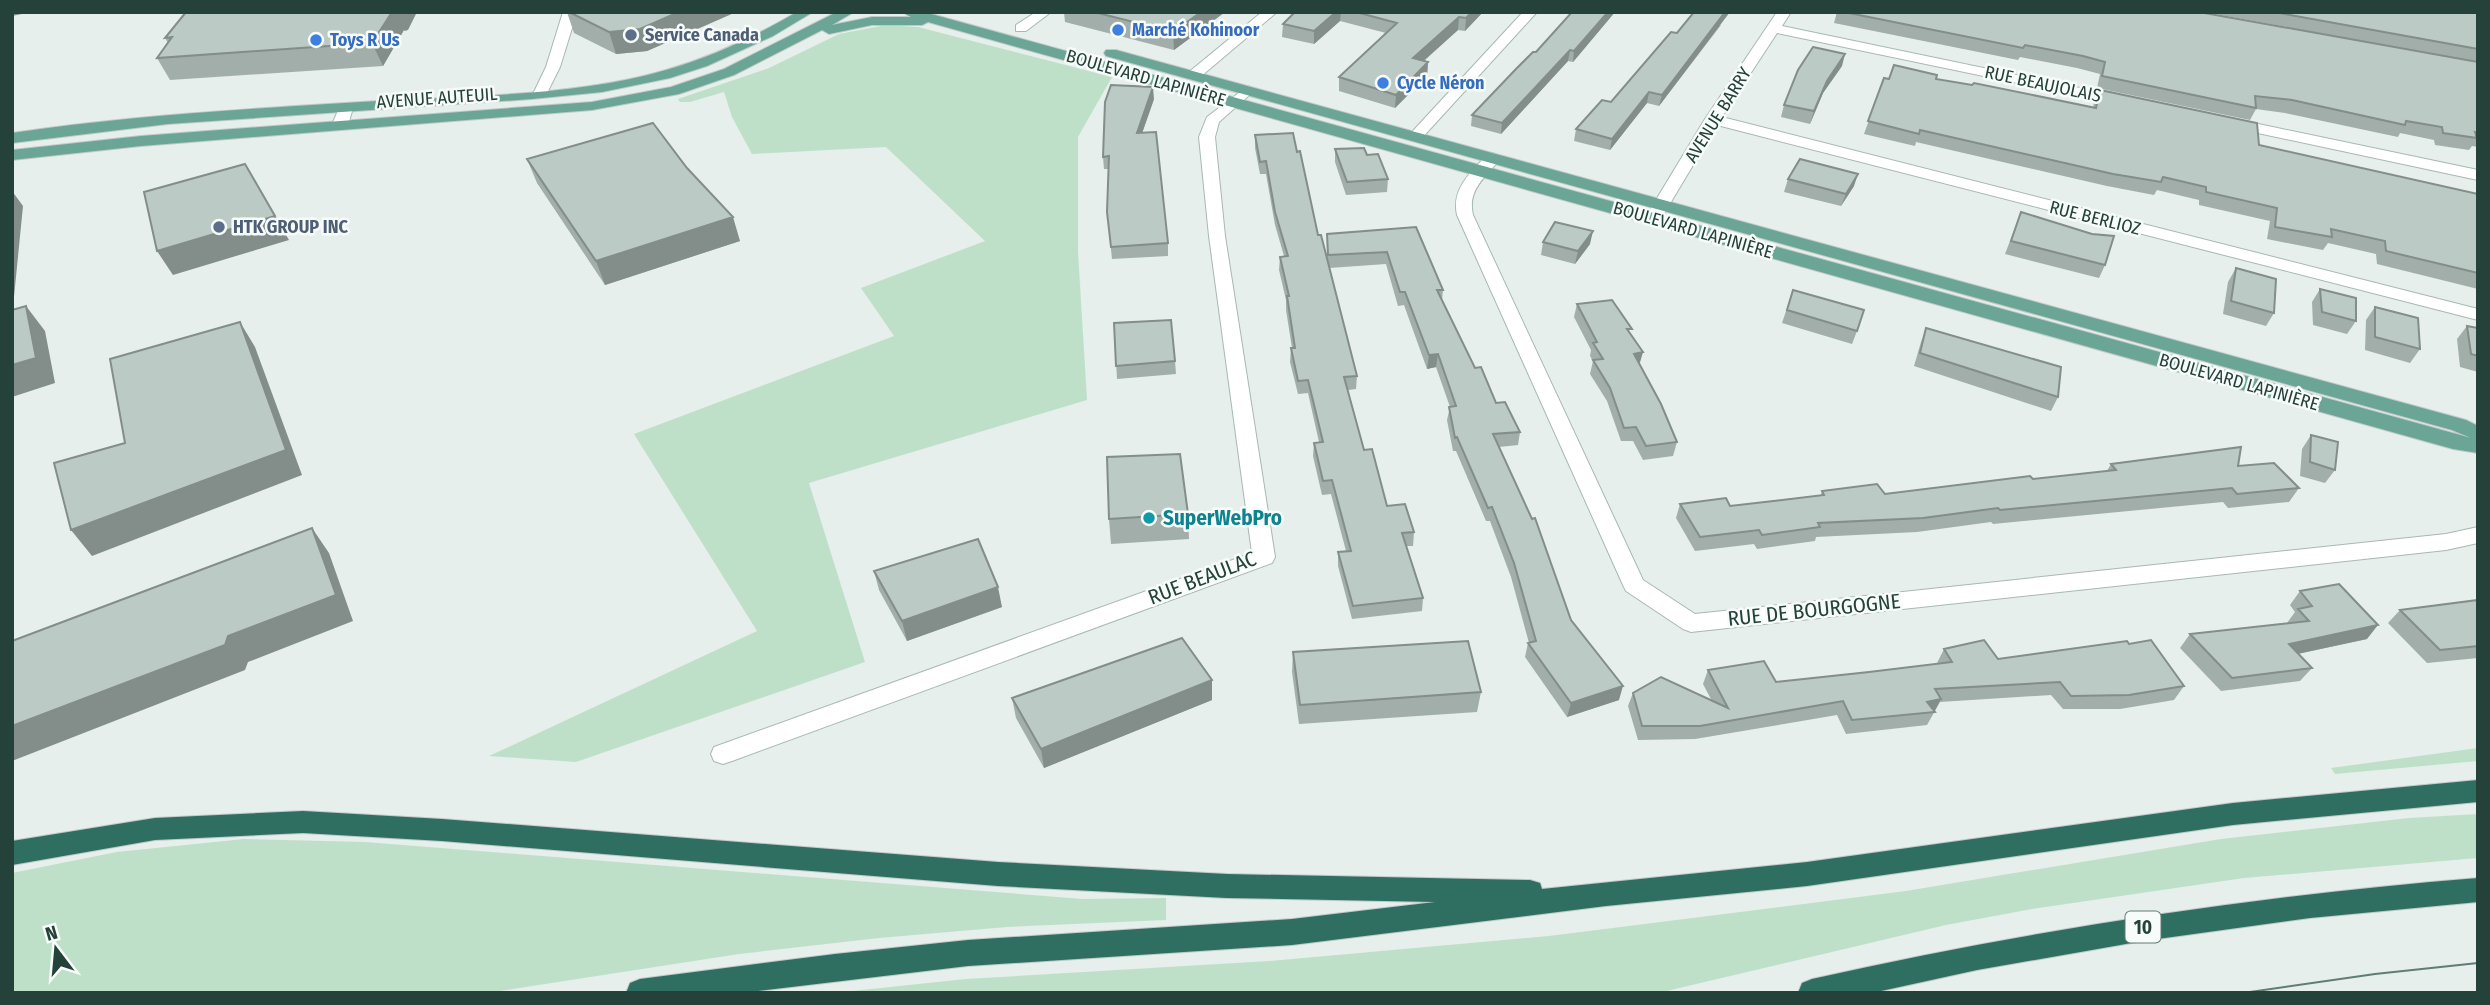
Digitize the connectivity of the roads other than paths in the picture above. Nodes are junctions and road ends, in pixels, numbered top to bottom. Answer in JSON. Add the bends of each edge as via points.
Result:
{"nodes":[{"id":1,"x":570,"y":12,"type":"edge"},
{"id":2,"x":790,"y":12,"type":"edge"},
{"id":3,"x":807,"y":12,"type":"edge"},
{"id":4,"x":848,"y":12,"type":"edge"},
{"id":5,"x":908,"y":12,"type":"edge"},
{"id":6,"x":1045,"y":12,"type":"edge"},
{"id":7,"x":1271,"y":12,"type":"edge"},
{"id":8,"x":1531,"y":12,"type":"edge"},
{"id":9,"x":1784,"y":12,"type":"edge"},
{"id":10,"x":957,"y":25,"type":"junction"},
{"id":11,"x":1016,"y":27,"type":"joint"},
{"id":12,"x":1773,"y":28,"type":"junction"},
{"id":13,"x":767,"y":35,"type":"junction"},
{"id":14,"x":1046,"y":35,"type":"dead end"},
{"id":15,"x":1097,"y":49,"type":"dead end"},
{"id":16,"x":771,"y":51,"type":"junction"},
{"id":17,"x":1194,"y":75,"type":"junction"},
{"id":18,"x":540,"y":94,"type":"junction"},
{"id":19,"x":1240,"y":96,"type":"junction"},
{"id":20,"x":2135,"y":103,"type":"edge"},
{"id":21,"x":346,"y":108,"type":"junction"},
{"id":22,"x":1713,"y":120,"type":"junction"},
{"id":23,"x":2218,"y":121,"type":"edge"},
{"id":24,"x":340,"y":125,"type":"junction"},
{"id":25,"x":1416,"y":136,"type":"junction"},
{"id":26,"x":12,"y":138,"type":"edge"},
{"id":27,"x":12,"y":155,"type":"edge"},
{"id":28,"x":1487,"y":164,"type":"junction"},
{"id":29,"x":2478,"y":175,"type":"edge"},
{"id":30,"x":1658,"y":211,"type":"junction"},
{"id":31,"x":2478,"y":315,"type":"edge"},
{"id":32,"x":2478,"y":433,"type":"edge"},
{"id":33,"x":2478,"y":446,"type":"edge"},
{"id":34,"x":2478,"y":536,"type":"edge"},
{"id":35,"x":723,"y":754,"type":"dead end"},
{"id":36,"x":2478,"y":791,"type":"edge"},
{"id":37,"x":12,"y":853,"type":"edge"},
{"id":38,"x":2478,"y":890,"type":"edge"},
{"id":39,"x":1606,"y":894,"type":"junction"},
{"id":40,"x":640,"y":993,"type":"edge"},
{"id":41,"x":1812,"y":993,"type":"edge"}],
"edges":[{"from":1,"to":18,"type":"street"},
{"from":2,"to":13,"type":"main road"},
{"from":3,"to":13,"type":"main road","name":"AVENUE AUTEUIL"},
{"from":4,"to":16,"type":"main road","name":"AVENUE AUTEUIL"},
{"from":5,"to":10,"type":"main road","name":"BOULEVARD LAPINIÈRE"},
{"from":6,"to":11,"type":"street"},
{"from":7,"to":17,"type":"street"},
{"from":8,"to":25,"type":"street"},
{"from":9,"to":12,"type":"street","name":"AVENUE BARRY"},
{"from":10,"to":16,"type":"main road","via":[[905,19],[872,21]]},
{"from":10,"to":19,"type":"main road","name":"BOULEVARD LAPINIÈRE"},
{"from":11,"to":14,"type":"main road","name":"BOULEVARD LAPINIÈRE"},
{"from":12,"to":20,"type":"street","name":"RUE BEAUJOLAIS"},
{"from":12,"to":22,"type":"street","name":"AVENUE BARRY"},
{"from":13,"to":18,"type":"main road","name":"AVENUE AUTEUIL","via":[[700,64],[618,85]]},
{"from":15,"to":17,"type":"main road","name":"BOULEVARD LAPINIÈRE"},
{"from":16,"to":24,"type":"main road","name":"AVENUE AUTEUIL","via":[[674,91],[592,106]]},
{"from":17,"to":19,"type":"main road","name":"BOULEVARD LAPINIÈRE"},
{"from":18,"to":21,"type":"main road","name":"AVENUE AUTEUIL"},
{"from":19,"to":25,"type":"main road","name":"BOULEVARD LAPINIÈRE"},
{"from":19,"to":28,"type":"main road","name":"BOULEVARD LAPINIÈRE"},
{"from":19,"to":35,"type":"street","name":"RUE BEAULAC","via":[[1209,123],[1207,137],[1218,246],[1264,557]]},
{"from":21,"to":24,"type":"street"},
{"from":21,"to":26,"type":"main road","name":"AVENUE AUTEUIL","via":[[118,123]]},
{"from":22,"to":30,"type":"street","name":"AVENUE BARRY"},
{"from":22,"to":31,"type":"street","name":"RUE BERLIOZ"},
{"from":23,"to":29,"type":"street"},
{"from":24,"to":27,"type":"main road","name":"AVENUE AUTEUIL"},
{"from":25,"to":28,"type":"main road","name":"BOULEVARD LAPINIÈRE"},
{"from":28,"to":30,"type":"main road","name":"BOULEVARD LAPINIÈRE"},
{"from":28,"to":34,"type":"street","name":"RUE DE BOURGOGNE","via":[[1462,196],[1461,206],[1634,585],[1691,623]]},
{"from":30,"to":32,"type":"main road","name":"BOULEVARD LAPINIÈRE"},
{"from":30,"to":33,"type":"main road","name":"BOULEVARD LAPINIÈRE"},
{"from":36,"to":39,"type":"highway","via":[[2246,812],[1807,874]]},
{"from":37,"to":39,"type":"highway","via":[[155,829],[303,822],[1143,882]]},
{"from":38,"to":41,"type":"highway","number":"10","via":[[2267,909],[2133,928],[1996,952]]},
{"from":39,"to":40,"type":"highway","via":[[1293,932],[968,953]]}]}
